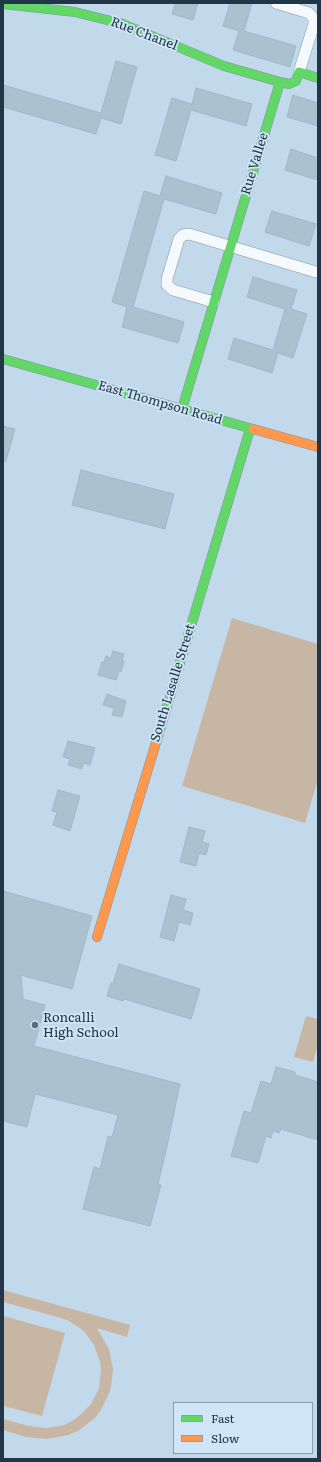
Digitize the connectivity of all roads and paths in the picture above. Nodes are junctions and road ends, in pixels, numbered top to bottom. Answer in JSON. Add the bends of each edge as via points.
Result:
{"nodes":[{"id":1,"x":276,"y":3,"type":"edge"},
{"id":2,"x":3,"y":4,"type":"edge"},
{"id":3,"x":299,"y":72,"type":"junction"},
{"id":4,"x":318,"y":78,"type":"edge"},
{"id":5,"x":280,"y":82,"type":"junction"},
{"id":6,"x":231,"y":247,"type":"junction"},
{"id":7,"x":316,"y":272,"type":"dead end"},
{"id":8,"x":214,"y":302,"type":"junction"},
{"id":9,"x":3,"y":359,"type":"edge"},
{"id":10,"x":182,"y":409,"type":"junction"},
{"id":11,"x":250,"y":429,"type":"junction"},
{"id":12,"x":318,"y":447,"type":"edge"},
{"id":13,"x":97,"y":937,"type":"dead end"}],
"edges":[{"from":1,"to":3,"type":"street","via":[[309,13],[314,19]]},
{"from":2,"to":5,"type":"street","name":"Rue Chanel","via":[[75,12],[123,24],[224,66]]},
{"from":3,"to":4,"type":"street"},
{"from":3,"to":5,"type":"street","via":[[296,81],[289,84]]},
{"from":5,"to":6,"type":"street","name":"Rue Vallee"},
{"from":6,"to":7,"type":"street"},
{"from":6,"to":8,"type":"street","name":"Rue Vallee"},
{"from":6,"to":8,"type":"street","via":[[189,234],[183,235],[179,240],[167,285],[173,290]]},
{"from":8,"to":10,"type":"street","name":"Rue Vallee"},
{"from":9,"to":10,"type":"street","name":"East Thompson Road"},
{"from":10,"to":11,"type":"street","name":"East Thompson Road"},
{"from":11,"to":12,"type":"street","name":"East Thompson Road"},
{"from":11,"to":13,"type":"street","name":"South Lasalle Street"}]}
